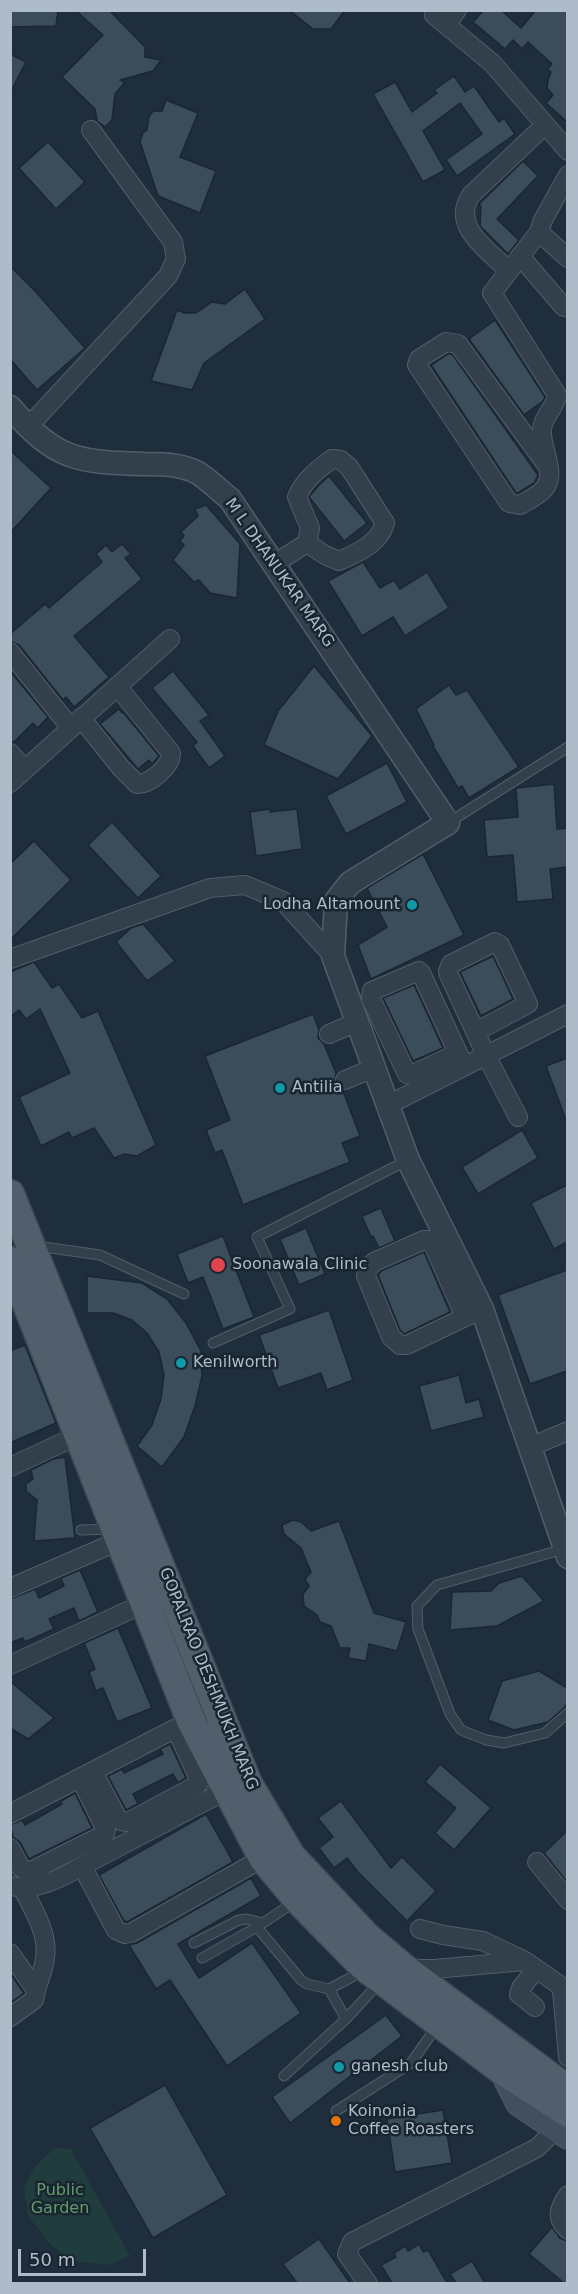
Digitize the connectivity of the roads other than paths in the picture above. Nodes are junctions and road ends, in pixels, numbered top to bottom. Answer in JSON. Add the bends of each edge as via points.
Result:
{"nodes":[{"id":1,"x":457,"y":10,"type":"edge"},
{"id":2,"x":544,"y":126,"type":"junction"},
{"id":3,"x":92,"y":130,"type":"dead end"},
{"id":4,"x":567,"y":151,"type":"edge"},
{"id":5,"x":567,"y":175,"type":"edge"},
{"id":6,"x":539,"y":232,"type":"junction"},
{"id":7,"x":567,"y":258,"type":"edge"},
{"id":8,"x":514,"y":263,"type":"junction"},
{"id":9,"x":567,"y":306,"type":"edge"},
{"id":10,"x":10,"y":407,"type":"edge"},
{"id":11,"x":28,"y":427,"type":"junction"},
{"id":12,"x":549,"y":468,"type":"junction"},
{"id":13,"x":307,"y":543,"type":"junction"},
{"id":14,"x":274,"y":564,"type":"junction"},
{"id":15,"x":170,"y":639,"type":"dead end"},
{"id":16,"x":10,"y":652,"type":"edge"},
{"id":17,"x":117,"y":686,"type":"junction"},
{"id":18,"x":75,"y":723,"type":"junction"},
{"id":19,"x":567,"y":747,"type":"edge"},
{"id":20,"x":10,"y":753,"type":"edge"},
{"id":21,"x":26,"y":769,"type":"junction"},
{"id":22,"x":10,"y":783,"type":"edge"},
{"id":23,"x":448,"y":823,"type":"junction"},
{"id":24,"x":333,"y":956,"type":"junction"},
{"id":25,"x":10,"y":959,"type":"edge"},
{"id":26,"x":361,"y":1012,"type":"junction"},
{"id":27,"x":567,"y":1014,"type":"edge"},
{"id":28,"x":475,"y":1032,"type":"junction"},
{"id":29,"x":329,"y":1034,"type":"dead end"},
{"id":30,"x":486,"y":1055,"type":"junction"},
{"id":31,"x":461,"y":1060,"type":"junction"},
{"id":32,"x":403,"y":1068,"type":"junction"},
{"id":33,"x":376,"y":1074,"type":"junction"},
{"id":34,"x":345,"y":1080,"type":"dead end"},
{"id":35,"x":388,"y":1105,"type":"junction"},
{"id":36,"x":518,"y":1117,"type":"dead end"},
{"id":37,"x":408,"y":1160,"type":"junction"},
{"id":38,"x":10,"y":1194,"type":"edge"},
{"id":39,"x":444,"y":1250,"type":"junction"},
{"id":40,"x":21,"y":1253,"type":"edge"},
{"id":41,"x":184,"y":1294,"type":"dead end"},
{"id":42,"x":473,"y":1313,"type":"junction"},
{"id":43,"x":213,"y":1343,"type":"dead end"},
{"id":44,"x":567,"y":1431,"type":"edge"},
{"id":45,"x":79,"y":1435,"type":"junction"},
{"id":46,"x":530,"y":1447,"type":"junction"},
{"id":47,"x":10,"y":1467,"type":"edge"},
{"id":48,"x":81,"y":1530,"type":"dead end"},
{"id":49,"x":119,"y":1534,"type":"junction"},
{"id":50,"x":566,"y":1553,"type":"edge"},
{"id":51,"x":10,"y":1588,"type":"edge"},
{"id":52,"x":145,"y":1603,"type":"junction"},
{"id":53,"x":10,"y":1665,"type":"edge"},
{"id":54,"x":567,"y":1713,"type":"edge"},
{"id":55,"x":183,"y":1725,"type":"junction"},
{"id":56,"x":86,"y":1775,"type":"junction"},
{"id":57,"x":227,"y":1790,"type":"junction"},
{"id":58,"x":10,"y":1814,"type":"edge"},
{"id":59,"x":10,"y":1848,"type":"edge"},
{"id":60,"x":263,"y":1858,"type":"junction"},
{"id":61,"x":537,"y":1862,"type":"dead end"},
{"id":62,"x":81,"y":1866,"type":"junction"},
{"id":63,"x":16,"y":1887,"type":"edge"},
{"id":64,"x":298,"y":1900,"type":"junction"},
{"id":65,"x":567,"y":1900,"type":"edge"},
{"id":66,"x":260,"y":1925,"type":"junction"},
{"id":67,"x":420,"y":1929,"type":"dead end"},
{"id":68,"x":194,"y":1943,"type":"dead end"},
{"id":69,"x":10,"y":1953,"type":"edge"},
{"id":70,"x":202,"y":1958,"type":"dead end"},
{"id":71,"x":531,"y":1965,"type":"junction"},
{"id":72,"x":383,"y":1972,"type":"junction"},
{"id":73,"x":563,"y":1985,"type":"edge"},
{"id":74,"x":329,"y":1989,"type":"junction"},
{"id":75,"x":36,"y":1990,"type":"junction"},
{"id":76,"x":535,"y":2007,"type":"dead end"},
{"id":77,"x":10,"y":2017,"type":"edge"},
{"id":78,"x":346,"y":2019,"type":"junction"},
{"id":79,"x":439,"y":2024,"type":"junction"},
{"id":80,"x":567,"y":2056,"type":"edge"},
{"id":81,"x":284,"y":2076,"type":"dead end"},
{"id":82,"x":565,"y":2105,"type":"edge"},
{"id":83,"x":336,"y":2111,"type":"dead end"},
{"id":84,"x":567,"y":2195,"type":"edge"},
{"id":85,"x":567,"y":2229,"type":"edge"},
{"id":86,"x":368,"y":2283,"type":"edge"}],
"edges":[{"from":1,"to":2,"type":"street","via":[[440,20],[492,63]]},
{"from":2,"to":4,"type":"street"},
{"from":2,"to":8,"type":"street","via":[[464,205],[470,233]]},
{"from":3,"to":11,"type":"street","via":[[173,242],[176,259],[168,276]]},
{"from":5,"to":6,"type":"street"},
{"from":6,"to":7,"type":"street"},
{"from":6,"to":8,"type":"street"},
{"from":8,"to":9,"type":"street"},
{"from":8,"to":12,"type":"street","via":[[492,293],[557,394],[542,427]]},
{"from":10,"to":11,"type":"street","name":"M L DHANUKAR MARG"},
{"from":11,"to":14,"type":"street","name":"M L DHANUKAR MARG","via":[[75,458],[173,465],[197,473],[230,499]]},
{"from":12,"to":12,"type":"street","via":[[549,479],[542,491],[520,506],[509,503],[418,368],[419,359],[446,342],[458,344]]},
{"from":13,"to":13,"type":"street","via":[[310,528],[297,497],[301,486],[332,459],[341,460],[349,466],[386,523],[384,531],[376,540],[339,561]]},
{"from":13,"to":14,"type":"street"},
{"from":14,"to":23,"type":"street","name":"M L DHANUKAR MARG"},
{"from":15,"to":17,"type":"street"},
{"from":16,"to":18,"type":"street"},
{"from":17,"to":18,"type":"street"},
{"from":17,"to":18,"type":"street","via":[[171,753],[168,765],[144,784],[137,784]]},
{"from":18,"to":21,"type":"street"},
{"from":19,"to":23,"type":"lane"},
{"from":20,"to":21,"type":"street"},
{"from":21,"to":22,"type":"street"},
{"from":23,"to":24,"type":"street","via":[[350,883],[336,901]]},
{"from":24,"to":25,"type":"street","via":[[283,901],[245,885],[210,888]]},
{"from":24,"to":26,"type":"street"},
{"from":26,"to":29,"type":"street"},
{"from":26,"to":31,"type":"street","via":[[374,989],[418,971]]},
{"from":26,"to":32,"type":"street"},
{"from":26,"to":33,"type":"street"},
{"from":27,"to":30,"type":"street"},
{"from":28,"to":28,"type":"street","via":[[448,971],[451,964],[495,942],[500,945],[528,1004]]},
{"from":28,"to":30,"type":"street"},
{"from":30,"to":31,"type":"street"},
{"from":30,"to":36,"type":"street"},
{"from":31,"to":32,"type":"street","via":[[411,1075]]},
{"from":31,"to":35,"type":"street"},
{"from":32,"to":33,"type":"street"},
{"from":33,"to":34,"type":"street"},
{"from":33,"to":35,"type":"street"},
{"from":35,"to":37,"type":"street"},
{"from":37,"to":39,"type":"street"},
{"from":37,"to":43,"type":"lane","via":[[258,1237],[290,1309]]},
{"from":38,"to":40,"type":"main road","name":"GOPALRAO DESHMUKH MARG"},
{"from":39,"to":42,"type":"street"},
{"from":39,"to":42,"type":"street","via":[[431,1240],[424,1240],[374,1262],[367,1270],[391,1337],[407,1345]]},
{"from":40,"to":41,"type":"lane","via":[[100,1255]]},
{"from":40,"to":45,"type":"main road","name":"GOPALRAO DESHMUKH MARG"},
{"from":40,"to":72,"type":"main road","name":"GOPALRAO DESHMUKH MARG","via":[[248,1784],[291,1856],[367,1937]]},
{"from":42,"to":46,"type":"street"},
{"from":44,"to":46,"type":"street"},
{"from":45,"to":47,"type":"street"},
{"from":45,"to":49,"type":"main road","name":"GOPALRAO DESHMUKH MARG"},
{"from":46,"to":50,"type":"street"},
{"from":48,"to":49,"type":"lane"},
{"from":49,"to":51,"type":"street"},
{"from":49,"to":52,"type":"main road","name":"GOPALRAO DESHMUKH MARG"},
{"from":50,"to":54,"type":"lane","via":[[437,1585],[417,1606],[418,1629],[450,1714],[461,1730],[504,1743],[545,1733]]},
{"from":52,"to":53,"type":"street"},
{"from":52,"to":55,"type":"main road","name":"GOPALRAO DESHMUKH MARG"},
{"from":55,"to":56,"type":"street"},
{"from":55,"to":56,"type":"street","via":[[200,1781],[128,1822],[121,1821]]},
{"from":55,"to":57,"type":"main road","name":"GOPALRAO DESHMUKH MARG"},
{"from":56,"to":58,"type":"street"},
{"from":56,"to":59,"type":"street","via":[[105,1834],[29,1872],[21,1868]]},
{"from":57,"to":60,"type":"main road","name":"GOPALRAO DESHMUKH MARG"},
{"from":57,"to":62,"type":"street"},
{"from":60,"to":62,"type":"street","via":[[125,1934],[116,1930]]},
{"from":60,"to":64,"type":"main road","name":"GOPALRAO DESHMUKH MARG"},
{"from":61,"to":65,"type":"street"},
{"from":62,"to":63,"type":"street","via":[[58,1880]]},
{"from":63,"to":75,"type":"street","via":[[32,1906],[46,1942],[46,1958]]},
{"from":64,"to":66,"type":"lane"},
{"from":64,"to":72,"type":"main road","name":"GOPALRAO DESHMUKH MARG"},
{"from":66,"to":68,"type":"lane","via":[[239,1920]]},
{"from":66,"to":70,"type":"lane"},
{"from":66,"to":74,"type":"lane","via":[[301,1980]]},
{"from":67,"to":71,"type":"street","via":[[483,1941]]},
{"from":69,"to":75,"type":"street"},
{"from":71,"to":72,"type":"street"},
{"from":71,"to":73,"type":"street"},
{"from":71,"to":76,"type":"street","via":[[519,1994]]},
{"from":72,"to":74,"type":"lane","via":[[352,1977]]},
{"from":72,"to":78,"type":"lane"},
{"from":72,"to":79,"type":"main road","name":"GOPALRAO DESHMUKH MARG"},
{"from":72,"to":82,"type":"main road","name":"GOPALRAO DESHMUKH MARG"},
{"from":73,"to":80,"type":"street"},
{"from":74,"to":78,"type":"lane"},
{"from":75,"to":77,"type":"street","via":[[34,2000]]},
{"from":78,"to":81,"type":"lane"},
{"from":79,"to":82,"type":"main road","name":"GOPALRAO DESHMUKH MARG","via":[[503,2071]]},
{"from":79,"to":83,"type":"lane","via":[[411,2063]]},
{"from":82,"to":86,"type":"street","via":[[537,2148],[352,2242],[347,2254]]},
{"from":84,"to":85,"type":"street","via":[[559,2215]]}]}
